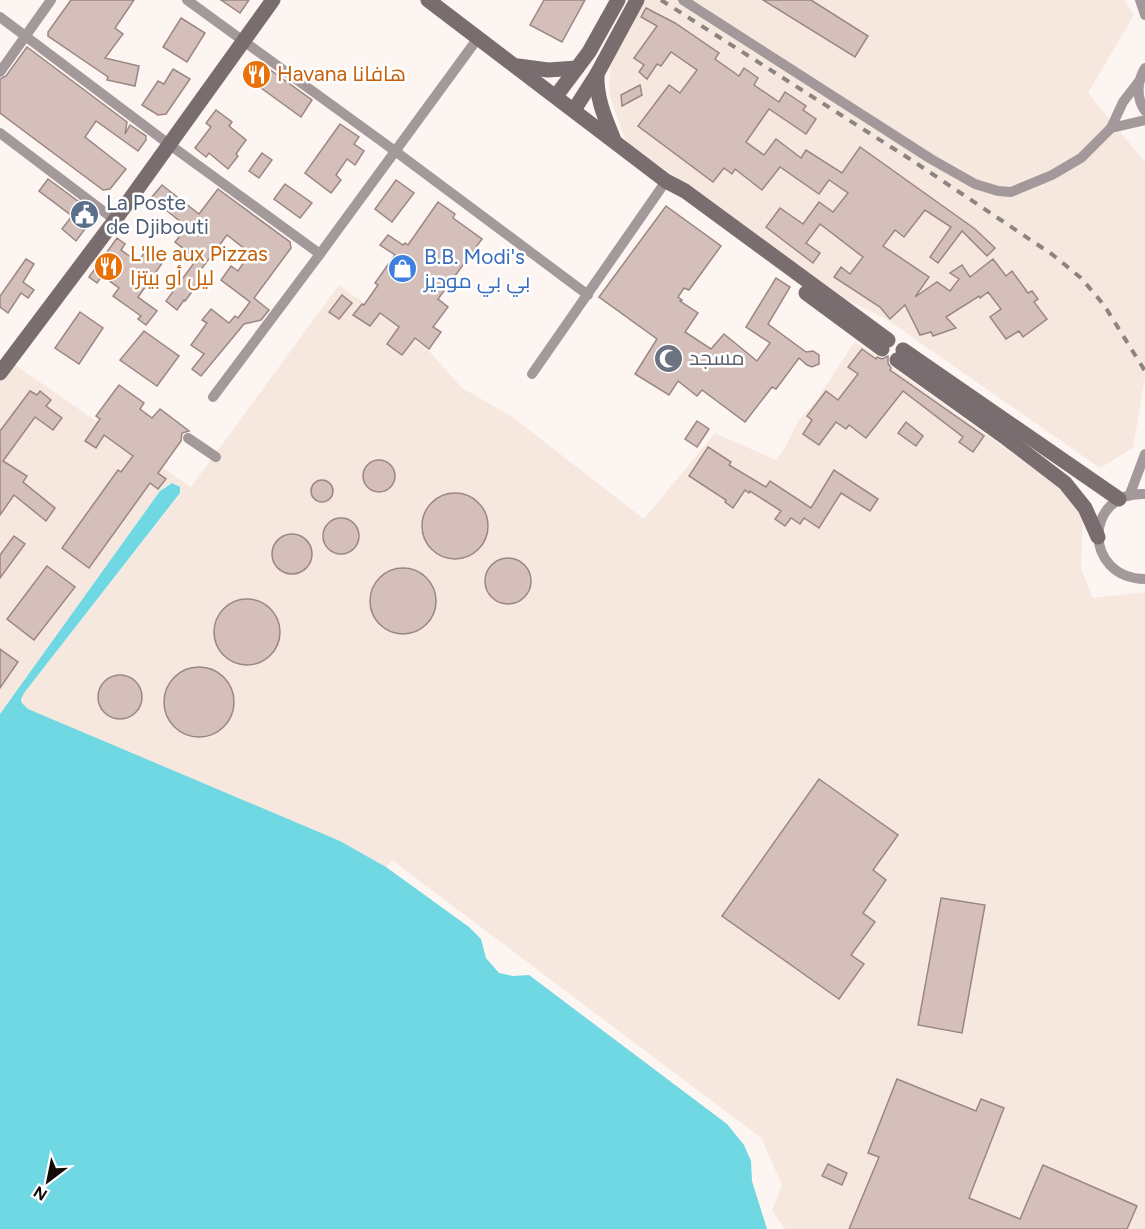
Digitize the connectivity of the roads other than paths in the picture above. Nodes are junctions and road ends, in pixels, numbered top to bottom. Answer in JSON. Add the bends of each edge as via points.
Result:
{"nodes":[{"id":1,"x":51,"y":0,"type":"edge"},
{"id":2,"x":187,"y":0,"type":"edge"},
{"id":3,"x":273,"y":0,"type":"edge"},
{"id":4,"x":428,"y":0,"type":"edge"},
{"id":5,"x":618,"y":0,"type":"edge"},
{"id":6,"x":637,"y":0,"type":"edge"},
{"id":7,"x":683,"y":0,"type":"edge"},
{"id":8,"x":1140,"y":0,"type":"edge"},
{"id":9,"x":1145,"y":15,"type":"edge"},
{"id":10,"x":0,"y":17,"type":"edge"},
{"id":11,"x":26,"y":38,"type":"junction"},
{"id":12,"x":478,"y":38,"type":"junction"},
{"id":13,"x":242,"y":41,"type":"junction"},
{"id":14,"x":516,"y":66,"type":"junction"},
{"id":15,"x":577,"y":68,"type":"junction"},
{"id":16,"x":1145,"y":68,"type":"edge"},
{"id":17,"x":0,"y":72,"type":"edge"},
{"id":18,"x":597,"y":74,"type":"junction"},
{"id":19,"x":1140,"y":80,"type":"junction"},
{"id":20,"x":556,"y":96,"type":"junction"},
{"id":21,"x":574,"y":110,"type":"junction"},
{"id":22,"x":1145,"y":111,"type":"edge"},
{"id":23,"x":1145,"y":120,"type":"edge"},
{"id":24,"x":1111,"y":128,"type":"junction"},
{"id":25,"x":0,"y":133,"type":"edge"},
{"id":26,"x":614,"y":140,"type":"junction"},
{"id":27,"x":170,"y":145,"type":"junction"},
{"id":28,"x":395,"y":151,"type":"junction"},
{"id":29,"x":667,"y":182,"type":"junction"},
{"id":30,"x":116,"y":220,"type":"junction"},
{"id":31,"x":320,"y":254,"type":"junction"},
{"id":32,"x":588,"y":295,"type":"junction"},
{"id":33,"x":885,"y":345,"type":"dead end"},
{"id":34,"x":2,"y":367,"type":"edge"},
{"id":35,"x":532,"y":374,"type":"dead end"},
{"id":36,"x":213,"y":397,"type":"dead end"},
{"id":37,"x":188,"y":438,"type":"dead end"},
{"id":38,"x":1145,"y":453,"type":"edge"},
{"id":39,"x":216,"y":457,"type":"dead end"},
{"id":40,"x":1145,"y":494,"type":"edge"},
{"id":41,"x":1124,"y":497,"type":"junction"},
{"id":42,"x":1098,"y":537,"type":"junction"},
{"id":43,"x":1145,"y":579,"type":"edge"}],
"edges":[{"from":1,"to":11,"type":"street"},
{"from":2,"to":13,"type":"street"},
{"from":3,"to":13,"type":"main road"},
{"from":4,"to":12,"type":"main road"},
{"from":5,"to":15,"type":"main road"},
{"from":6,"to":18,"type":"main road"},
{"from":7,"to":24,"type":"street","via":[[931,159],[975,184],[998,191],[1011,192],[1052,175],[1081,158]]},
{"from":8,"to":9,"type":"street"},
{"from":10,"to":11,"type":"street"},
{"from":11,"to":17,"type":"street"},
{"from":11,"to":27,"type":"street"},
{"from":12,"to":14,"type":"main road"},
{"from":12,"to":28,"type":"street"},
{"from":13,"to":27,"type":"main road"},
{"from":13,"to":28,"type":"street"},
{"from":14,"to":15,"type":"main road"},
{"from":14,"to":20,"type":"main road"},
{"from":15,"to":20,"type":"main road"},
{"from":16,"to":19,"type":"street"},
{"from":18,"to":21,"type":"main road"},
{"from":18,"to":26,"type":"main road","via":[[599,102]]},
{"from":19,"to":22,"type":"street","via":[[1139,94]]},
{"from":19,"to":24,"type":"street","via":[[1123,102]]},
{"from":20,"to":21,"type":"main road"},
{"from":21,"to":26,"type":"main road"},
{"from":23,"to":24,"type":"street"},
{"from":25,"to":30,"type":"street"},
{"from":26,"to":29,"type":"main road"},
{"from":27,"to":30,"type":"main road"},
{"from":27,"to":31,"type":"street"},
{"from":28,"to":31,"type":"street"},
{"from":28,"to":32,"type":"street"},
{"from":29,"to":32,"type":"street"},
{"from":29,"to":33,"type":"main road","via":[[685,191]]},
{"from":30,"to":34,"type":"main road"},
{"from":31,"to":36,"type":"street"},
{"from":32,"to":35,"type":"street"},
{"from":37,"to":39,"type":"street"},
{"from":38,"to":41,"type":"street"},
{"from":40,"to":41,"type":"street"},
{"from":41,"to":42,"type":"street","via":[[1103,515]]},
{"from":41,"to":42,"type":"main road","via":[[900,355],[1065,483],[1085,508]]},
{"from":42,"to":43,"type":"street","via":[[1103,556],[1116,571]]}]}
